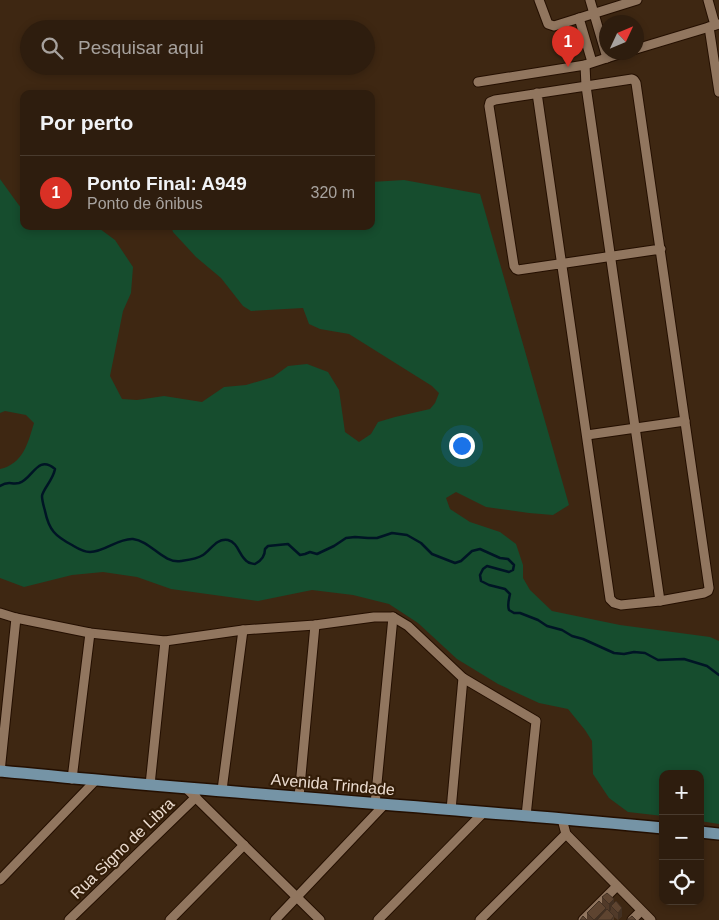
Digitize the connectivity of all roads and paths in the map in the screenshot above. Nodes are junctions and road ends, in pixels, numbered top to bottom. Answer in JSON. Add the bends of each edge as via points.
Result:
{"nodes":[{"id":1,"x":539,"y":0,"type":"edge"},
{"id":2,"x":590,"y":0,"type":"edge"},
{"id":3,"x":637,"y":0,"type":"edge"},
{"id":4,"x":708,"y":0,"type":"edge"},
{"id":5,"x":594,"y":13,"type":"junction"},
{"id":6,"x":579,"y":18,"type":"junction"},
{"id":7,"x":715,"y":25,"type":"edge"},
{"id":8,"x":599,"y":30,"type":"edge"},
{"id":9,"x":644,"y":47,"type":"edge"},
{"id":10,"x":599,"y":60,"type":"edge"},
{"id":11,"x":588,"y":63,"type":"junction"},
{"id":12,"x":478,"y":82,"type":"dead end"},
{"id":13,"x":586,"y":86,"type":"junction"},
{"id":14,"x":719,"y":92,"type":"edge"},
{"id":15,"x":537,"y":93,"type":"junction"},
{"id":16,"x":661,"y":249,"type":"junction"},
{"id":17,"x":610,"y":256,"type":"junction"},
{"id":18,"x":562,"y":264,"type":"junction"},
{"id":19,"x":685,"y":422,"type":"junction"},
{"id":20,"x":635,"y":429,"type":"junction"},
{"id":21,"x":586,"y":435,"type":"junction"},
{"id":22,"x":660,"y":600,"type":"junction"},
{"id":23,"x":0,"y":613,"type":"edge"},
{"id":24,"x":393,"y":617,"type":"junction"},
{"id":25,"x":16,"y":618,"type":"junction"},
{"id":26,"x":315,"y":625,"type":"junction"},
{"id":27,"x":243,"y":630,"type":"junction"},
{"id":28,"x":90,"y":634,"type":"junction"},
{"id":29,"x":165,"y":641,"type":"junction"},
{"id":30,"x":463,"y":678,"type":"junction"},
{"id":31,"x":0,"y":771,"type":"edge"},
{"id":32,"x":72,"y":779,"type":"junction"},
{"id":33,"x":95,"y":781,"type":"junction"},
{"id":34,"x":150,"y":785,"type":"junction"},
{"id":35,"x":186,"y":788,"type":"junction"},
{"id":36,"x":222,"y":790,"type":"junction"},
{"id":37,"x":196,"y":797,"type":"junction"},
{"id":38,"x":299,"y":797,"type":"junction"},
{"id":39,"x":379,"y":804,"type":"junction"},
{"id":40,"x":452,"y":810,"type":"junction"},
{"id":41,"x":483,"y":813,"type":"junction"},
{"id":42,"x":526,"y":816,"type":"junction"},
{"id":43,"x":562,"y":819,"type":"junction"},
{"id":44,"x":659,"y":828,"type":"edge"},
{"id":45,"x":704,"y":832,"type":"edge"},
{"id":46,"x":566,"y":834,"type":"junction"},
{"id":47,"x":719,"y":834,"type":"edge"},
{"id":48,"x":244,"y":845,"type":"junction"},
{"id":49,"x":0,"y":880,"type":"edge"},
{"id":50,"x":617,"y":886,"type":"junction"},
{"id":51,"x":297,"y":898,"type":"junction"},
{"id":52,"x":641,"y":910,"type":"junction"},
{"id":53,"x":69,"y":920,"type":"edge"},
{"id":54,"x":170,"y":920,"type":"edge"},
{"id":55,"x":275,"y":920,"type":"edge"},
{"id":56,"x":320,"y":920,"type":"edge"},
{"id":57,"x":378,"y":920,"type":"edge"},
{"id":58,"x":480,"y":920,"type":"edge"},
{"id":59,"x":583,"y":920,"type":"edge"},
{"id":60,"x":632,"y":920,"type":"edge"},
{"id":61,"x":651,"y":920,"type":"edge"}],
"edges":[{"from":1,"to":6,"type":"street","via":[[550,26]]},
{"from":2,"to":5,"type":"street"},
{"from":3,"to":5,"type":"street"},
{"from":4,"to":7,"type":"street"},
{"from":5,"to":6,"type":"street"},
{"from":5,"to":8,"type":"street"},
{"from":6,"to":11,"type":"street"},
{"from":7,"to":9,"type":"street"},
{"from":7,"to":14,"type":"street"},
{"from":10,"to":11,"type":"street"},
{"from":11,"to":12,"type":"street"},
{"from":11,"to":13,"type":"street"},
{"from":13,"to":15,"type":"street"},
{"from":13,"to":16,"type":"street","via":[[632,79],[636,82]]},
{"from":13,"to":17,"type":"street"},
{"from":15,"to":18,"type":"street"},
{"from":15,"to":18,"type":"street","via":[[494,100],[489,106],[515,268]]},
{"from":16,"to":17,"type":"street"},
{"from":16,"to":19,"type":"street"},
{"from":17,"to":18,"type":"street"},
{"from":17,"to":20,"type":"street"},
{"from":18,"to":21,"type":"street"},
{"from":19,"to":20,"type":"street"},
{"from":19,"to":22,"type":"street","via":[[709,588],[704,593]]},
{"from":20,"to":21,"type":"street"},
{"from":20,"to":22,"type":"street"},
{"from":21,"to":22,"type":"street","via":[[610,599],[621,605]]},
{"from":23,"to":25,"type":"street"},
{"from":24,"to":26,"type":"street"},
{"from":24,"to":30,"type":"street","via":[[408,626]]},
{"from":24,"to":39,"type":"street"},
{"from":25,"to":28,"type":"street"},
{"from":25,"to":31,"type":"street"},
{"from":26,"to":27,"type":"street"},
{"from":26,"to":38,"type":"street"},
{"from":27,"to":29,"type":"street"},
{"from":27,"to":36,"type":"street"},
{"from":28,"to":29,"type":"street"},
{"from":28,"to":32,"type":"street"},
{"from":29,"to":34,"type":"street"},
{"from":30,"to":40,"type":"street"},
{"from":30,"to":42,"type":"street","via":[[536,721]]},
{"from":31,"to":32,"type":"main road","name":"Avenida Trindade"},
{"from":32,"to":33,"type":"main road","name":"Avenida Trindade"},
{"from":33,"to":34,"type":"main road","name":"Avenida Trindade"},
{"from":33,"to":49,"type":"street"},
{"from":34,"to":35,"type":"main road","name":"Avenida Trindade"},
{"from":35,"to":36,"type":"main road","name":"Avenida Trindade"},
{"from":35,"to":37,"type":"street"},
{"from":36,"to":38,"type":"main road","name":"Avenida Trindade"},
{"from":37,"to":48,"type":"street"},
{"from":37,"to":53,"type":"street","name":"Rua Signo de Libra"},
{"from":38,"to":39,"type":"main road","name":"Avenida Trindade"},
{"from":39,"to":40,"type":"main road","name":"Avenida Trindade"},
{"from":39,"to":51,"type":"street"},
{"from":40,"to":41,"type":"main road","name":"Avenida Trindade"},
{"from":41,"to":42,"type":"main road","name":"Avenida Trindade"},
{"from":41,"to":57,"type":"street"},
{"from":42,"to":43,"type":"main road","name":"Avenida Trindade"},
{"from":43,"to":44,"type":"main road","name":"Avenida Trindade"},
{"from":43,"to":46,"type":"street"},
{"from":45,"to":47,"type":"main road"},
{"from":46,"to":50,"type":"street"},
{"from":46,"to":58,"type":"street"},
{"from":48,"to":51,"type":"street"},
{"from":48,"to":54,"type":"street"},
{"from":50,"to":52,"type":"street"},
{"from":50,"to":59,"type":"street"},
{"from":51,"to":55,"type":"street"},
{"from":51,"to":56,"type":"street"},
{"from":52,"to":60,"type":"street"},
{"from":52,"to":61,"type":"street"}]}
